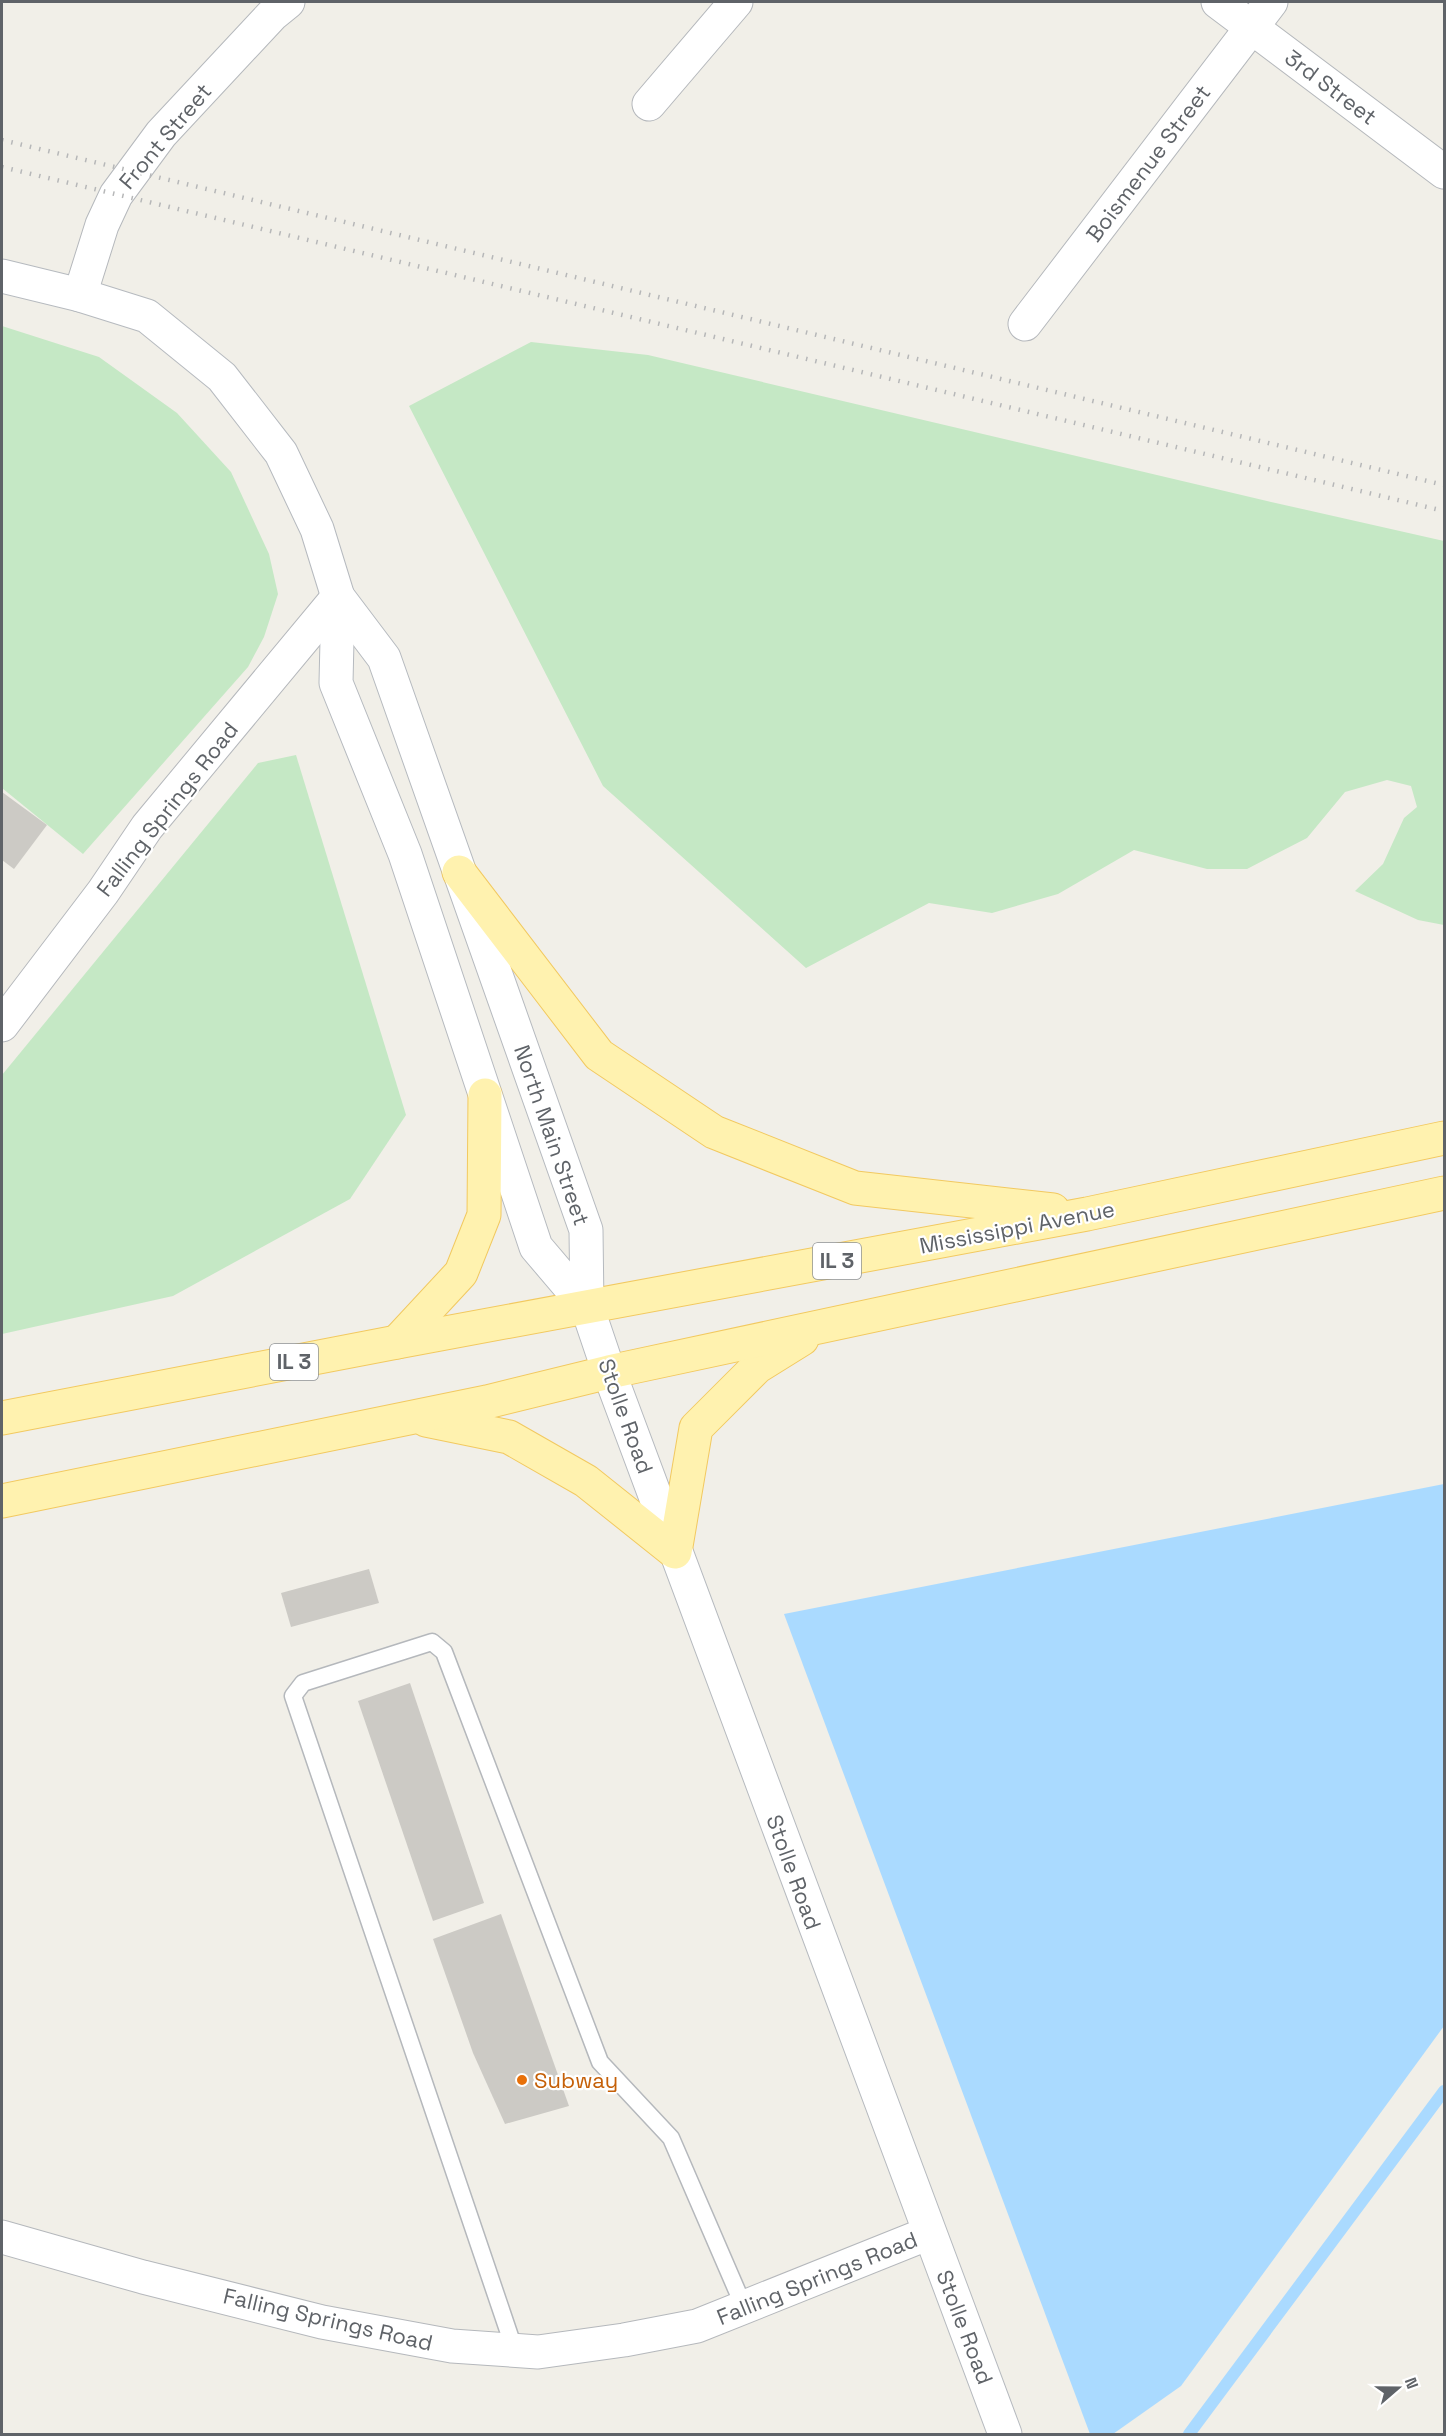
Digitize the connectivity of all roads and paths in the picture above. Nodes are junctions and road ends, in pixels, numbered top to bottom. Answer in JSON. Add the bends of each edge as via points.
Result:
{"nodes":[{"id":1,"x":288,"y":2,"type":"edge"},
{"id":2,"x":736,"y":2,"type":"edge"},
{"id":3,"x":1218,"y":2,"type":"edge"},
{"id":4,"x":1271,"y":2,"type":"edge"},
{"id":5,"x":1252,"y":27,"type":"junction"},
{"id":6,"x":649,"y":104,"type":"dead end"},
{"id":7,"x":1444,"y":172,"type":"edge"},
{"id":8,"x":2,"y":276,"type":"edge"},
{"id":9,"x":80,"y":295,"type":"junction"},
{"id":10,"x":1025,"y":324,"type":"dead end"},
{"id":11,"x":338,"y":597,"type":"junction"},
{"id":12,"x":459,"y":872,"type":"junction"},
{"id":13,"x":2,"y":1025,"type":"edge"},
{"id":14,"x":485,"y":1095,"type":"junction"},
{"id":15,"x":1444,"y":1138,"type":"edge"},
{"id":16,"x":1444,"y":1193,"type":"edge"},
{"id":17,"x":1087,"y":1214,"type":"junction"},
{"id":18,"x":587,"y":1307,"type":"junction"},
{"id":19,"x":821,"y":1327,"type":"junction"},
{"id":20,"x":397,"y":1342,"type":"junction"},
{"id":21,"x":609,"y":1372,"type":"junction"},
{"id":22,"x":412,"y":1417,"type":"junction"},
{"id":23,"x":2,"y":1418,"type":"edge"},
{"id":24,"x":2,"y":1502,"type":"edge"},
{"id":25,"x":675,"y":1552,"type":"junction"},
{"id":26,"x":929,"y":2233,"type":"junction"},
{"id":27,"x":2,"y":2236,"type":"edge"},
{"id":28,"x":744,"y":2307,"type":"junction"},
{"id":29,"x":515,"y":2351,"type":"junction"},
{"id":30,"x":1005,"y":2434,"type":"edge"}],
"edges":[{"from":1,"to":9,"type":"main road","name":"Front Street","via":[[161,134],[116,195],[102,225]]},
{"from":2,"to":6,"type":"main road"},
{"from":3,"to":5,"type":"main road","name":"3rd Street"},
{"from":4,"to":5,"type":"main road","name":"Boismenue Street"},
{"from":5,"to":7,"type":"main road","name":"3rd Street"},
{"from":5,"to":10,"type":"main road","name":"Boismenue Street"},
{"from":8,"to":9,"type":"main road","name":"North Main Street"},
{"from":9,"to":11,"type":"main road","name":"North Main Street","via":[[147,316],[222,376],[281,453],[317,529]]},
{"from":11,"to":12,"type":"main road","name":"North Main Street","via":[[384,658]]},
{"from":11,"to":13,"type":"main road","name":"Falling Springs Road","via":[[147,827]]},
{"from":11,"to":14,"type":"main road","name":"North Main Street","via":[[336,682],[405,854]]},
{"from":12,"to":17,"type":"main road","via":[[599,1055],[714,1132],[855,1188]]},
{"from":12,"to":18,"type":"main road","name":"North Main Street","via":[[586,1230]]},
{"from":14,"to":18,"type":"main road","name":"North Main Street","via":[[536,1247]]},
{"from":14,"to":20,"type":"main road","via":[[484,1215],[461,1273]]},
{"from":15,"to":17,"type":"main road","name":"Mississippi Avenue","number":"IL 3"},
{"from":16,"to":19,"type":"main road"},
{"from":17,"to":18,"type":"main road","name":"Mississippi Avenue","number":"IL 3"},
{"from":18,"to":20,"type":"main road","number":"IL 3"},
{"from":18,"to":21,"type":"main road","name":"Stolle Road"},
{"from":19,"to":21,"type":"main road"},
{"from":19,"to":25,"type":"main road","via":[[757,1367],[696,1428]]},
{"from":20,"to":23,"type":"main road","number":"IL 3"},
{"from":21,"to":22,"type":"main road"},
{"from":21,"to":25,"type":"main road","name":"Stolle Road"},
{"from":22,"to":24,"type":"main road"},
{"from":22,"to":25,"type":"main road","via":[[509,1437],[586,1481]]},
{"from":25,"to":26,"type":"main road","name":"Stolle Road"},
{"from":26,"to":28,"type":"main road","name":"Falling Springs Road"},
{"from":26,"to":30,"type":"main road","name":"Stolle Road"},
{"from":27,"to":29,"type":"main road","name":"Falling Springs Road","via":[[322,2322],[452,2346]]},
{"from":28,"to":29,"type":"main road","name":"Falling Springs Road","via":[[697,2326],[538,2352]]},
{"from":28,"to":29,"type":"lane","via":[[671,2138],[600,2062],[444,1652],[432,1642],[303,1683],[293,1696]]}]}
